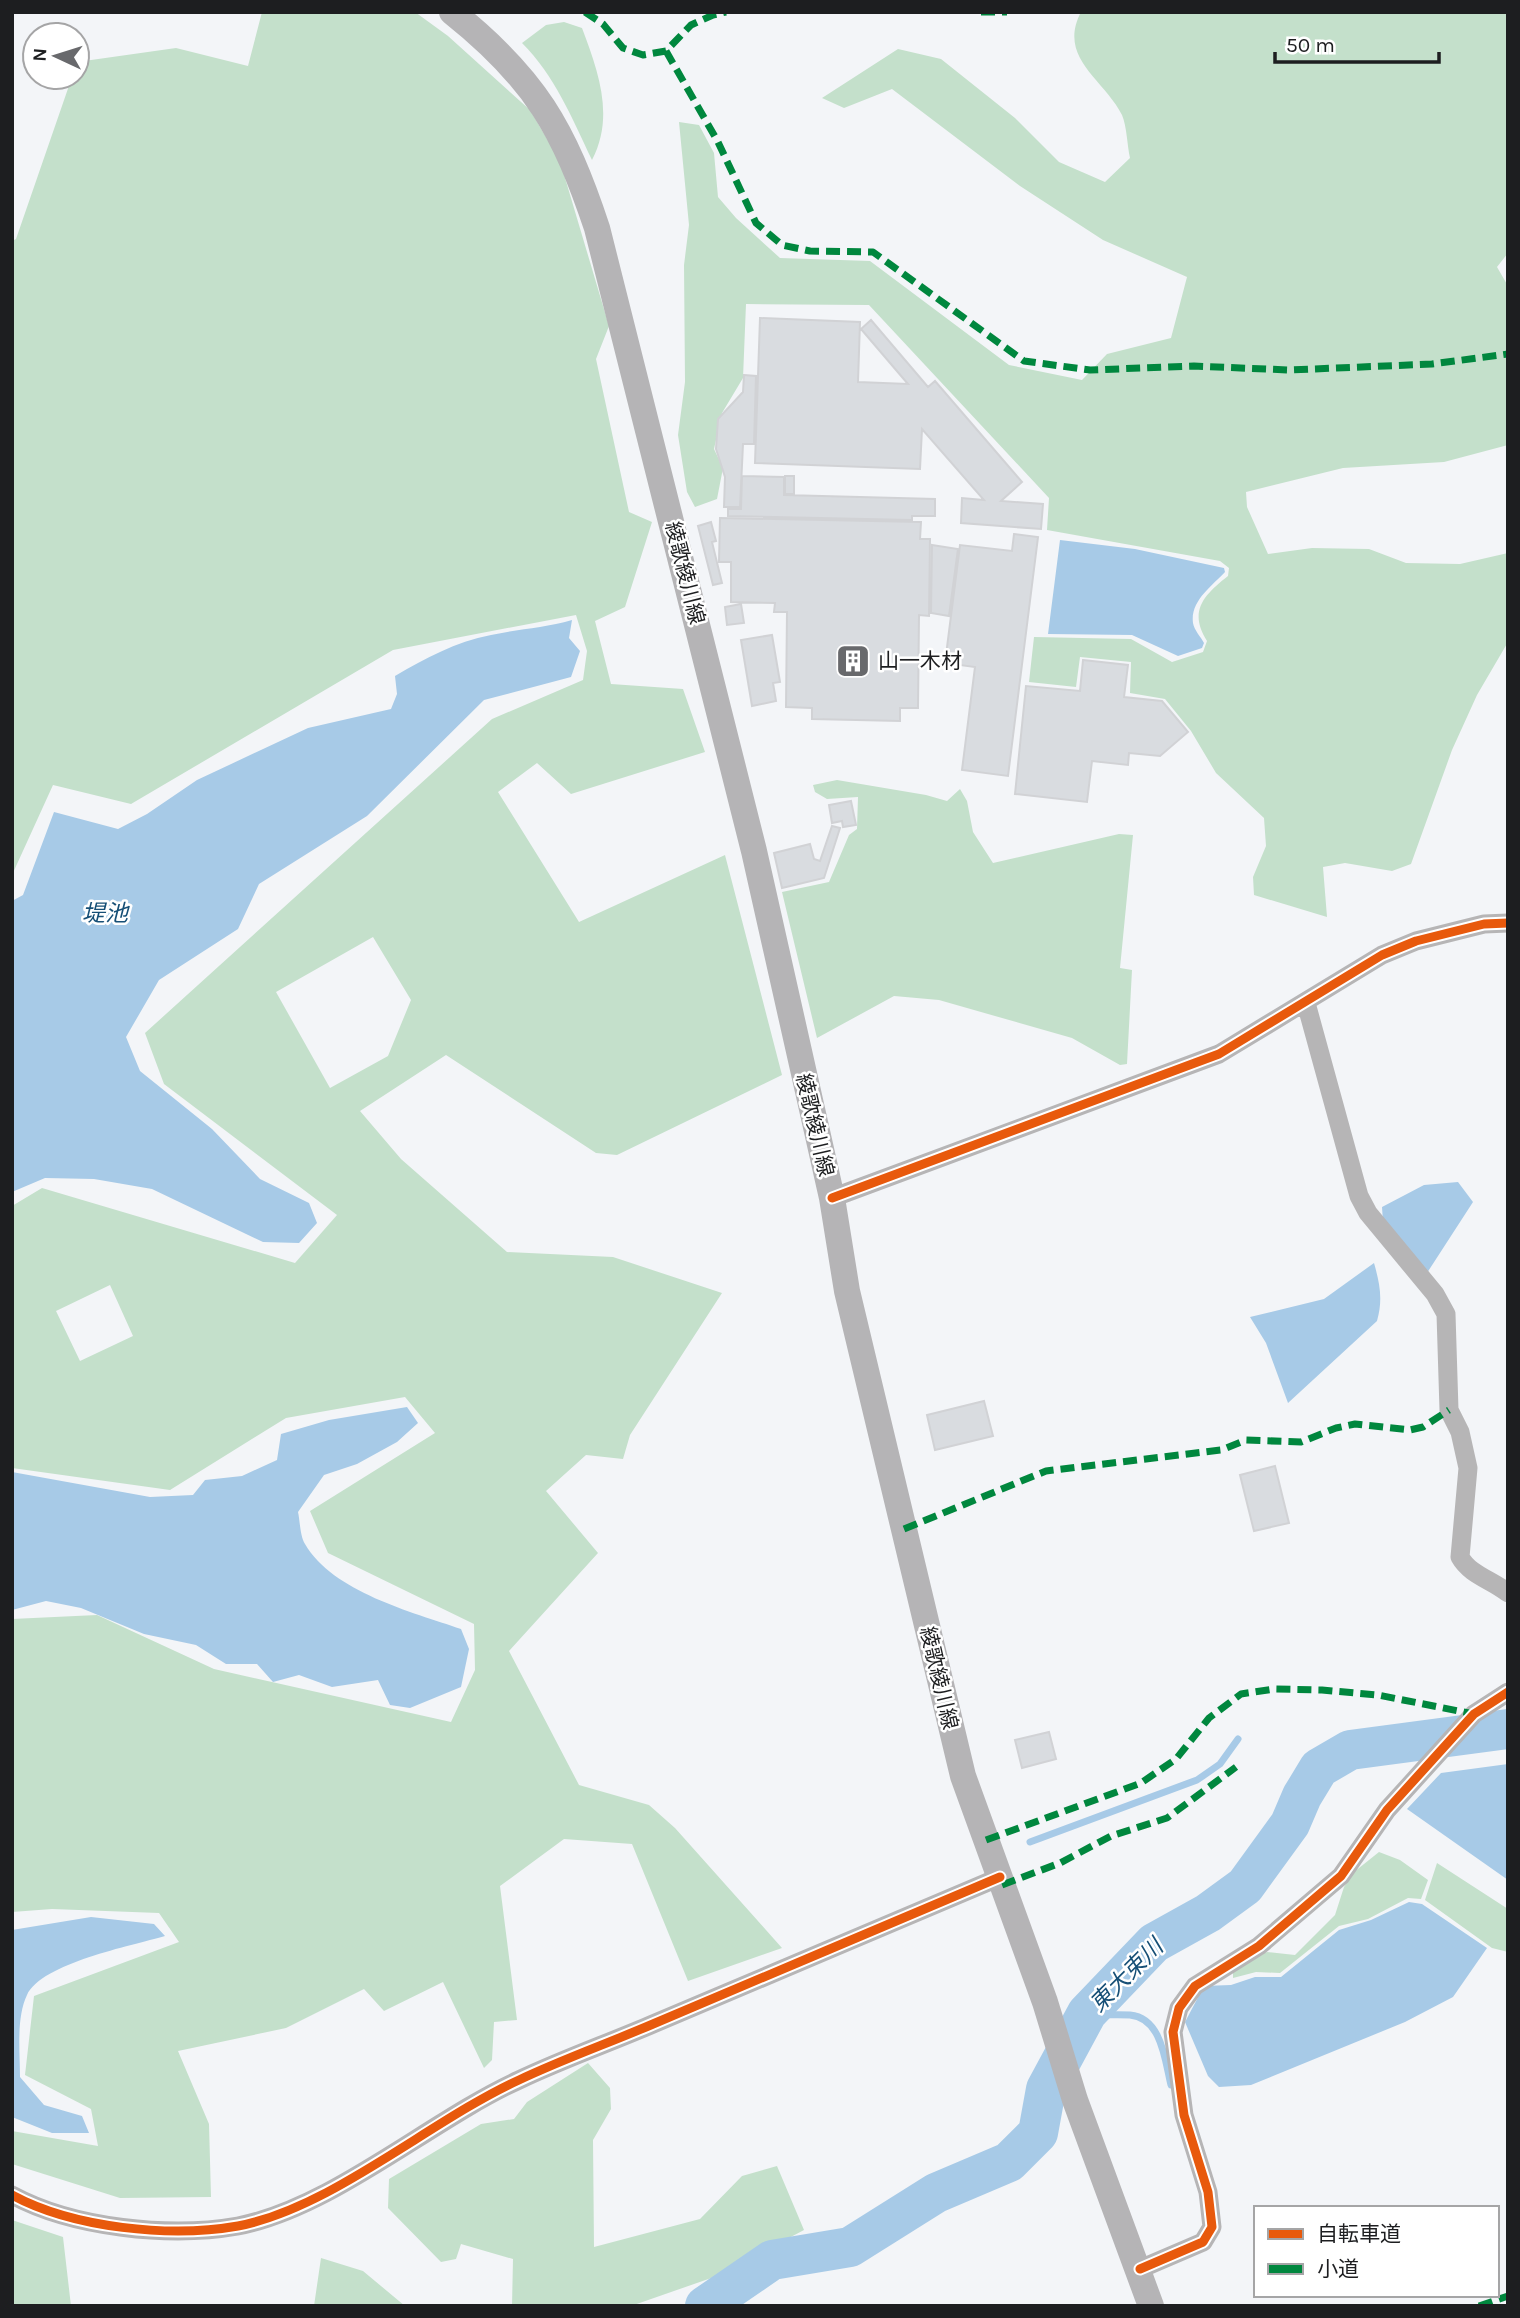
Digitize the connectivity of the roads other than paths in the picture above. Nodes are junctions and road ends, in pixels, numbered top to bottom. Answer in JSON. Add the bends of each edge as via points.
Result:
{"nodes":[{"id":1,"x":452,"y":12,"type":"edge"},
{"id":2,"x":1508,"y":923,"type":"edge"},
{"id":3,"x":1306,"y":1003,"type":"junction"},
{"id":4,"x":832,"y":1198,"type":"junction"},
{"id":5,"x":1508,"y":1593,"type":"edge"},
{"id":6,"x":1508,"y":1692,"type":"edge"},
{"id":7,"x":1000,"y":1877,"type":"junction"},
{"id":8,"x":12,"y":2194,"type":"edge"},
{"id":9,"x":1140,"y":2269,"type":"junction"},
{"id":10,"x":1151,"y":2306,"type":"edge"}],
"edges":[{"from":1,"to":4,"type":"main road","name":"綾歌綾川線","via":[[521,74],[559,130],[582,181],[754,851]]},
{"from":2,"to":3,"type":"street","via":[[1484,924],[1416,941],[1382,955]]},
{"from":3,"to":4,"type":"street","via":[[1219,1054]]},
{"from":3,"to":5,"type":"street","via":[[1359,1196],[1446,1314],[1449,1410],[1460,1432],[1468,1468],[1460,1558],[1467,1569]]},
{"from":4,"to":7,"type":"main road","name":"綾歌綾川線","via":[[847,1291],[963,1776]]},
{"from":6,"to":9,"type":"street","via":[[1467,1722],[1387,1810],[1341,1876],[1259,1946],[1195,1986],[1179,2008],[1173,2032],[1184,2115],[1208,2192],[1212,2227],[1203,2242]]},
{"from":7,"to":8,"type":"street","via":[[517,2080],[327,2191],[283,2211],[239,2225],[194,2230],[96,2223],[57,2214]]},
{"from":7,"to":9,"type":"main road","name":"綾歌綾川線","via":[[1075,2100]]},
{"from":9,"to":10,"type":"main road","name":"綾歌綾川線"}]}
